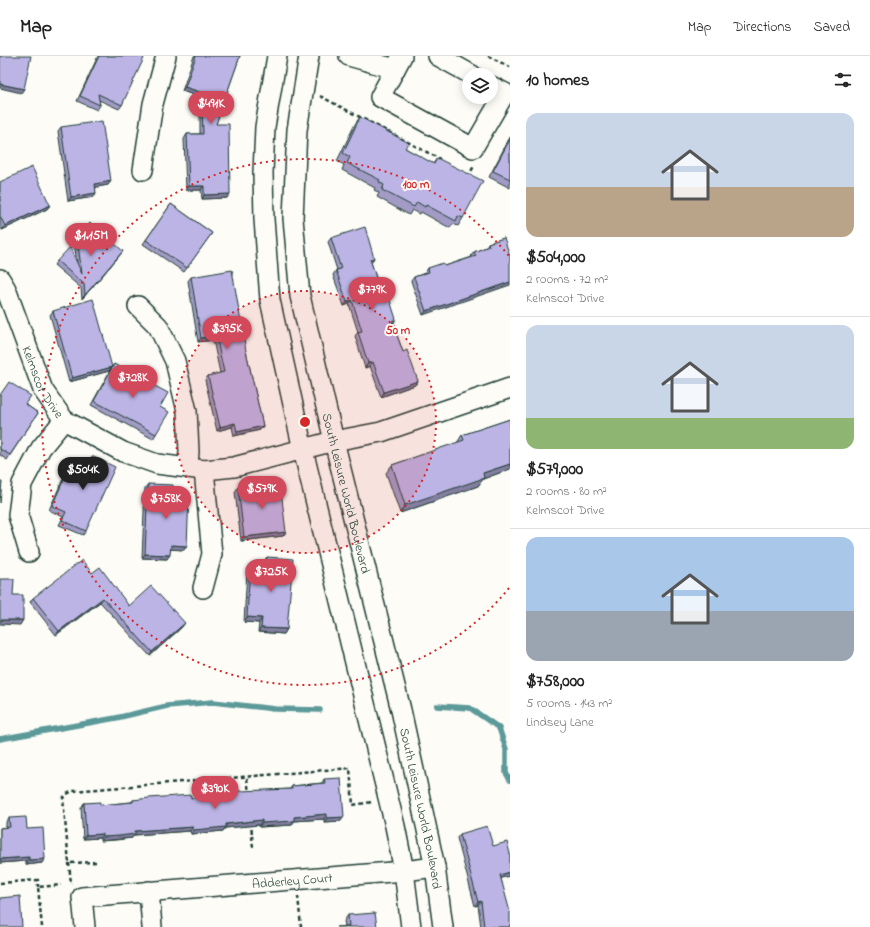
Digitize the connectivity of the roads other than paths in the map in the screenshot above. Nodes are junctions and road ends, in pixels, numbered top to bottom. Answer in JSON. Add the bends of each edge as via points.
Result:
{"nodes":[{"id":1,"x":166,"y":56,"type":"edge"},
{"id":2,"x":277,"y":56,"type":"edge"},
{"id":3,"x":309,"y":56,"type":"edge"},
{"id":4,"x":350,"y":56,"type":"edge"},
{"id":5,"x":438,"y":56,"type":"edge"},
{"id":6,"x":398,"y":62,"type":"edge"},
{"id":7,"x":462,"y":69,"type":"edge"},
{"id":8,"x":498,"y":90,"type":"edge"},
{"id":9,"x":143,"y":170,"type":"dead end"},
{"id":10,"x":0,"y":279,"type":"edge"},
{"id":11,"x":138,"y":306,"type":"dead end"},
{"id":12,"x":510,"y":388,"type":"edge"},
{"id":13,"x":64,"y":420,"type":"junction"},
{"id":14,"x":334,"y":441,"type":"junction"},
{"id":15,"x":303,"y":450,"type":"junction"},
{"id":16,"x":196,"y":469,"type":"junction"},
{"id":17,"x":29,"y":552,"type":"dead end"},
{"id":18,"x":203,"y":588,"type":"dead end"},
{"id":19,"x":435,"y":867,"type":"junction"},
{"id":20,"x":404,"y":871,"type":"junction"},
{"id":21,"x":149,"y":891,"type":"junction"},
{"id":22,"x":85,"y":927,"type":"edge"},
{"id":23,"x":152,"y":927,"type":"edge"},
{"id":24,"x":411,"y":927,"type":"edge"},
{"id":25,"x":444,"y":927,"type":"edge"}],
"edges":[{"from":1,"to":9,"type":"street","via":[[154,104]]},
{"from":2,"to":15,"type":"street","via":[[265,127],[264,219],[270,300]]},
{"from":3,"to":14,"type":"street","name":"South Leisure World Boulevard","via":[[297,130],[293,218],[300,296]]},
{"from":4,"to":6,"type":"street"},
{"from":5,"to":7,"type":"street"},
{"from":6,"to":8,"type":"street","via":[[380,97],[473,148],[505,93]]},
{"from":10,"to":13,"type":"street","name":"Kelmscot Drive","via":[[43,390]]},
{"from":11,"to":16,"type":"street","via":[[158,326],[175,362],[187,411],[189,451]]},
{"from":12,"to":14,"type":"street","name":"Kelmscot Drive","via":[[381,432]]},
{"from":13,"to":16,"type":"street","name":"Kelmscot Drive","via":[[123,452],[157,464]]},
{"from":13,"to":17,"type":"street","via":[[40,448],[22,484],[18,514]]},
{"from":14,"to":15,"type":"street","name":"Kelmscot Drive"},
{"from":14,"to":19,"type":"street","name":"South Leisure World Boulevard","via":[[401,710]]},
{"from":15,"to":16,"type":"street","name":"Kelmscot Drive","via":[[234,467]]},
{"from":15,"to":20,"type":"street"},
{"from":16,"to":18,"type":"street","via":[[212,554]]},
{"from":19,"to":20,"type":"street","name":"Adderley Court"},
{"from":19,"to":25,"type":"street","name":"South Leisure World Boulevard"},
{"from":20,"to":21,"type":"street","name":"Adderley Court"},
{"from":20,"to":24,"type":"street"},
{"from":21,"to":22,"type":"street","name":"Adderley Court","via":[[82,897]]},
{"from":21,"to":23,"type":"street"}]}
